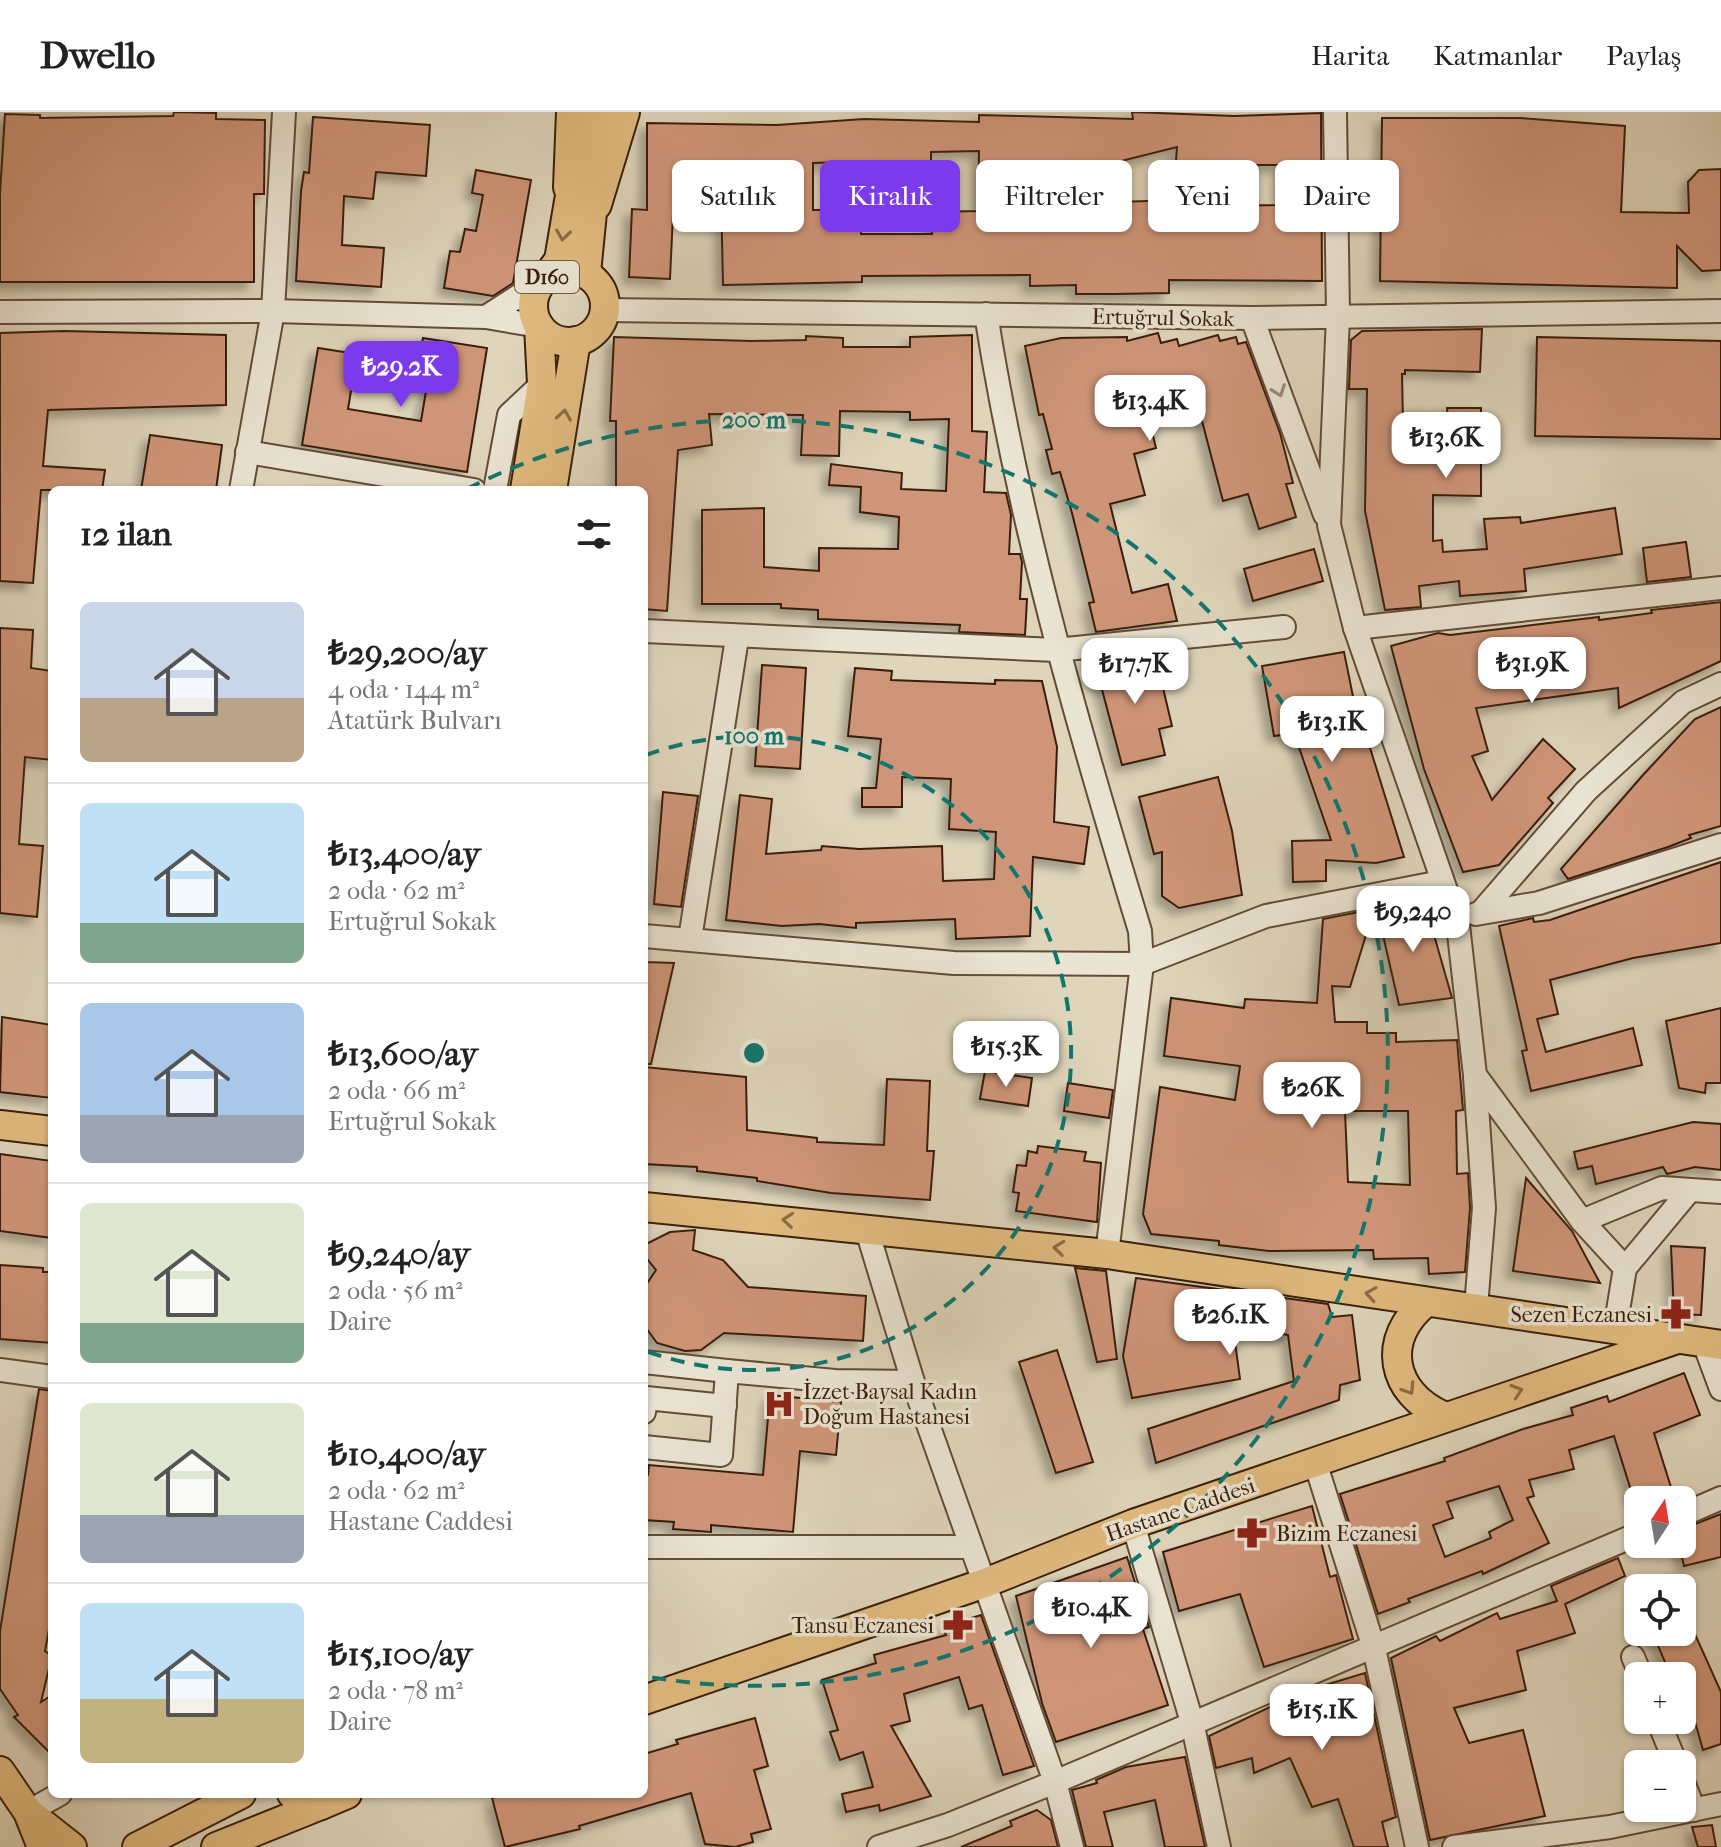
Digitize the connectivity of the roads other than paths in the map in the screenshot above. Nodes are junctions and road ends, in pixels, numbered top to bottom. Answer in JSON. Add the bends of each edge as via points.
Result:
{"nodes":[{"id":1,"x":284,"y":112,"type":"edge"},
{"id":2,"x":573,"y":112,"type":"edge"},
{"id":3,"x":588,"y":112,"type":"edge"},
{"id":4,"x":602,"y":112,"type":"edge"},
{"id":5,"x":623,"y":112,"type":"edge"},
{"id":6,"x":1335,"y":112,"type":"edge"},
{"id":7,"x":582,"y":195,"type":"junction"},
{"id":8,"x":586,"y":273,"type":"junction"},
{"id":9,"x":545,"y":279,"type":"junction"},
{"id":10,"x":605,"y":310,"type":"junction"},
{"id":11,"x":273,"y":311,"type":"junction"},
{"id":12,"x":1721,"y":311,"type":"edge"},
{"id":13,"x":0,"y":312,"type":"edge"},
{"id":14,"x":986,"y":314,"type":"junction"},
{"id":15,"x":1338,"y":316,"type":"junction"},
{"id":16,"x":486,"y":317,"type":"junction"},
{"id":17,"x":1252,"y":318,"type":"junction"},
{"id":18,"x":539,"y":326,"type":"junction"},
{"id":19,"x":576,"y":341,"type":"junction"},
{"id":20,"x":542,"y":384,"type":"junction"},
{"id":21,"x":247,"y":452,"type":"junction"},
{"id":22,"x":242,"y":486,"type":"edge"},
{"id":23,"x":450,"y":486,"type":"edge"},
{"id":24,"x":496,"y":486,"type":"edge"},
{"id":25,"x":526,"y":486,"type":"edge"},
{"id":26,"x":553,"y":486,"type":"edge"},
{"id":27,"x":1329,"y":525,"type":"junction"},
{"id":28,"x":1721,"y":588,"type":"edge"},
{"id":29,"x":1284,"y":627,"type":"dead end"},
{"id":30,"x":1355,"y":628,"type":"junction"},
{"id":31,"x":648,"y":631,"type":"edge"},
{"id":32,"x":737,"y":638,"type":"junction"},
{"id":33,"x":1056,"y":650,"type":"junction"},
{"id":34,"x":1721,"y":684,"type":"edge"},
{"id":35,"x":1721,"y":845,"type":"edge"},
{"id":36,"x":1441,"y":882,"type":"junction"},
{"id":37,"x":1482,"y":911,"type":"junction"},
{"id":38,"x":1458,"y":925,"type":"junction"},
{"id":39,"x":648,"y":936,"type":"edge"},
{"id":40,"x":690,"y":939,"type":"junction"},
{"id":41,"x":1142,"y":964,"type":"junction"},
{"id":42,"x":1475,"y":1075,"type":"junction"},
{"id":43,"x":0,"y":1125,"type":"edge"},
{"id":44,"x":48,"y":1131,"type":"edge"},
{"id":45,"x":1690,"y":1190,"type":"junction"},
{"id":46,"x":1721,"y":1192,"type":"edge"},
{"id":47,"x":648,"y":1207,"type":"edge"},
{"id":48,"x":1582,"y":1221,"type":"junction"},
{"id":49,"x":866,"y":1227,"type":"junction"},
{"id":50,"x":1107,"y":1254,"type":"junction"},
{"id":51,"x":1625,"y":1268,"type":"junction"},
{"id":52,"x":1426,"y":1302,"type":"junction"},
{"id":53,"x":1476,"y":1307,"type":"junction"},
{"id":54,"x":1615,"y":1329,"type":"junction"},
{"id":55,"x":1701,"y":1342,"type":"edge"},
{"id":56,"x":648,"y":1362,"type":"edge"},
{"id":57,"x":1589,"y":1368,"type":"junction"},
{"id":58,"x":0,"y":1370,"type":"edge"},
{"id":59,"x":727,"y":1371,"type":"junction"},
{"id":60,"x":48,"y":1376,"type":"edge"},
{"id":61,"x":913,"y":1382,"type":"junction"},
{"id":62,"x":1721,"y":1389,"type":"edge"},
{"id":63,"x":648,"y":1398,"type":"edge"},
{"id":64,"x":725,"y":1406,"type":"junction"},
{"id":65,"x":1443,"y":1416,"type":"junction"},
{"id":66,"x":648,"y":1447,"type":"edge"},
{"id":67,"x":1315,"y":1462,"type":"junction"},
{"id":68,"x":1721,"y":1498,"type":"edge"},
{"id":69,"x":1696,"y":1509,"type":"edge"},
{"id":70,"x":1133,"y":1524,"type":"junction"},
{"id":71,"x":1624,"y":1540,"type":"edge"},
{"id":72,"x":648,"y":1547,"type":"edge"},
{"id":73,"x":970,"y":1547,"type":"junction"},
{"id":74,"x":985,"y":1583,"type":"junction"},
{"id":75,"x":1374,"y":1648,"type":"junction"},
{"id":76,"x":648,"y":1699,"type":"edge"},
{"id":77,"x":1192,"y":1722,"type":"junction"},
{"id":78,"x":0,"y":1771,"type":"edge"},
{"id":79,"x":1055,"y":1782,"type":"junction"},
{"id":80,"x":53,"y":1798,"type":"edge"},
{"id":81,"x":233,"y":1798,"type":"edge"},
{"id":82,"x":334,"y":1799,"type":"edge"},
{"id":83,"x":1721,"y":1804,"type":"edge"},
{"id":84,"x":1696,"y":1810,"type":"edge"},
{"id":85,"x":28,"y":1812,"type":"junction"},
{"id":86,"x":1635,"y":1822,"type":"edge"},
{"id":87,"x":42,"y":1847,"type":"edge"},
{"id":88,"x":72,"y":1847,"type":"edge"},
{"id":89,"x":137,"y":1847,"type":"edge"},
{"id":90,"x":216,"y":1847,"type":"edge"},
{"id":91,"x":879,"y":1847,"type":"edge"},
{"id":92,"x":1072,"y":1847,"type":"edge"},
{"id":93,"x":1219,"y":1847,"type":"edge"},
{"id":94,"x":1417,"y":1847,"type":"edge"},
{"id":95,"x":1454,"y":1847,"type":"edge"}],
"edges":[{"from":1,"to":11,"type":"street"},
{"from":2,"to":7,"type":"highway"},
{"from":3,"to":7,"type":"main road","number":"D160"},
{"from":4,"to":7,"type":"main road","number":"D160"},
{"from":5,"to":7,"type":"highway"},
{"from":6,"to":15,"type":"street"},
{"from":7,"to":8,"type":"main road","number":"D160"},
{"from":7,"to":9,"type":"main road","number":"D160","one_way":true,"via":[[559,260]]},
{"from":8,"to":9,"type":"main road","number":"D160","via":[[562,270]]},
{"from":8,"to":10,"type":"main road","number":"D160","via":[[602,290]]},
{"from":9,"to":16,"type":"street"},
{"from":9,"to":18,"type":"main road","number":"D160","via":[[533,304]]},
{"from":10,"to":14,"type":"street","name":"Ertuğrul Sokak"},
{"from":10,"to":19,"type":"main road","number":"D160","via":[[592,334]]},
{"from":11,"to":13,"type":"street"},
{"from":11,"to":16,"type":"street"},
{"from":11,"to":21,"type":"street"},
{"from":12,"to":15,"type":"street","name":"Ertuğrul Sokak"},
{"from":14,"to":17,"type":"street","name":"Ertuğrul Sokak"},
{"from":14,"to":33,"type":"street","via":[[1001,410]]},
{"from":15,"to":17,"type":"street","name":"Ertuğrul Sokak"},
{"from":15,"to":27,"type":"street"},
{"from":16,"to":18,"type":"street"},
{"from":17,"to":27,"type":"street","one_way":true},
{"from":18,"to":19,"type":"main road","via":[[558,340]]},
{"from":18,"to":20,"type":"main road","number":"D160"},
{"from":26,"to":19,"type":"main road","one_way":true},
{"from":20,"to":24,"type":"street","via":[[509,415]]},
{"from":20,"to":25,"type":"main road","number":"D160"},
{"from":21,"to":22,"type":"street"},
{"from":21,"to":23,"type":"street"},
{"from":27,"to":30,"type":"street"},
{"from":28,"to":30,"type":"street"},
{"from":29,"to":33,"type":"street"},
{"from":30,"to":36,"type":"street"},
{"from":31,"to":32,"type":"street"},
{"from":32,"to":33,"type":"street"},
{"from":32,"to":40,"type":"street"},
{"from":33,"to":41,"type":"street","via":[[1140,931]]},
{"from":34,"to":37,"type":"street","via":[[1683,702],[1586,791]]},
{"from":35,"to":37,"type":"street","via":[[1539,903]]},
{"from":36,"to":38,"type":"street"},
{"from":36,"to":41,"type":"street","via":[[1266,916]]},
{"from":37,"to":38,"type":"street"},
{"from":38,"to":42,"type":"street"},
{"from":39,"to":40,"type":"street"},
{"from":40,"to":41,"type":"street","via":[[954,963]]},
{"from":41,"to":50,"type":"street"},
{"from":42,"to":48,"type":"street"},
{"from":42,"to":53,"type":"street","via":[[1484,1208]]},
{"from":43,"to":44,"type":"main road"},
{"from":45,"to":46,"type":"street"},
{"from":45,"to":48,"type":"street","via":[[1662,1188]]},
{"from":45,"to":51,"type":"street"},
{"from":49,"to":47,"type":"main road","one_way":true},
{"from":48,"to":51,"type":"street"},
{"from":50,"to":49,"type":"main road","one_way":true},
{"from":49,"to":61,"type":"street"},
{"from":52,"to":50,"type":"main road","one_way":true},
{"from":51,"to":54,"type":"street"},
{"from":52,"to":53,"type":"main road"},
{"from":52,"to":65,"type":"main road","one_way":true,"via":[[1399,1336],[1399,1371],[1414,1399]]},
{"from":53,"to":54,"type":"main road"},
{"from":54,"to":55,"type":"main road"},
{"from":54,"to":57,"type":"main road","via":[[1610,1348]]},
{"from":55,"to":57,"type":"main road","name":"Hastane Caddesi"},
{"from":55,"to":62,"type":"street"},
{"from":56,"to":59,"type":"street"},
{"from":65,"to":57,"type":"main road","name":"Hastane Caddesi","one_way":true},
{"from":58,"to":60,"type":"street"},
{"from":59,"to":61,"type":"street"},
{"from":59,"to":64,"type":"street"},
{"from":61,"to":73,"type":"street"},
{"from":63,"to":64,"type":"street"},
{"from":64,"to":66,"type":"street","via":[[721,1455]]},
{"from":65,"to":67,"type":"main road","name":"Hastane Caddesi"},
{"from":67,"to":70,"type":"main road","name":"Hastane Caddesi"},
{"from":67,"to":75,"type":"street"},
{"from":68,"to":69,"type":"street"},
{"from":70,"to":74,"type":"main road","name":"Hastane Caddesi"},
{"from":70,"to":77,"type":"street"},
{"from":71,"to":75,"type":"street"},
{"from":72,"to":73,"type":"street"},
{"from":73,"to":74,"type":"street"},
{"from":74,"to":76,"type":"main road","name":"Hastane Caddesi"},
{"from":74,"to":79,"type":"street"},
{"from":75,"to":77,"type":"street"},
{"from":75,"to":94,"type":"street"},
{"from":77,"to":79,"type":"street"},
{"from":77,"to":93,"type":"street"},
{"from":78,"to":85,"type":"main road"},
{"from":79,"to":91,"type":"street"},
{"from":79,"to":92,"type":"street"},
{"from":80,"to":85,"type":"street"},
{"from":81,"to":89,"type":"main road"},
{"from":82,"to":90,"type":"main road"},
{"from":83,"to":84,"type":"street"},
{"from":85,"to":87,"type":"main road"},
{"from":85,"to":88,"type":"main road"},
{"from":86,"to":95,"type":"street"}]}
